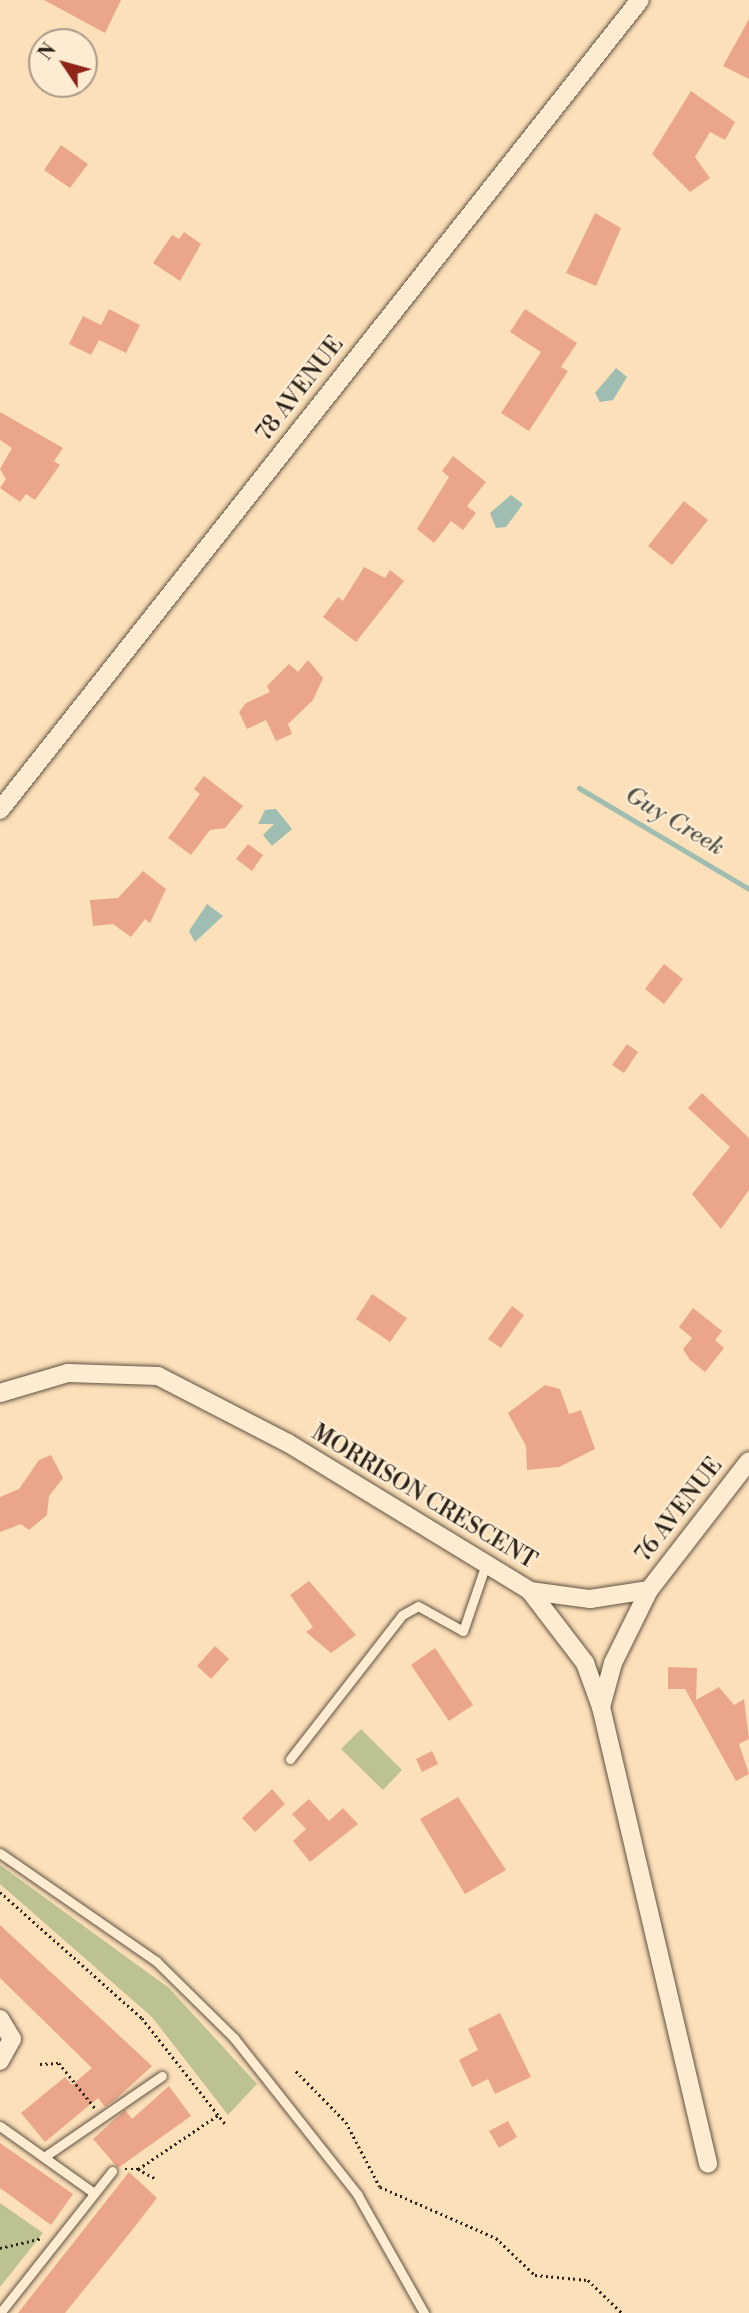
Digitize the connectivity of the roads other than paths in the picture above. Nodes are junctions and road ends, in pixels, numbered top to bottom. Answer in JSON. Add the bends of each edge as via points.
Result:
{"nodes":[{"id":1,"x":640,"y":0,"type":"edge"},
{"id":2,"x":0,"y":810,"type":"edge"},
{"id":3,"x":0,"y":1393,"type":"edge"},
{"id":4,"x":749,"y":1461,"type":"edge"},
{"id":5,"x":488,"y":1560,"type":"junction"},
{"id":6,"x":649,"y":1590,"type":"junction"},
{"id":7,"x":530,"y":1591,"type":"junction"},
{"id":8,"x":601,"y":1707,"type":"junction"},
{"id":9,"x":290,"y":1759,"type":"dead end"},
{"id":10,"x":0,"y":1853,"type":"edge"},
{"id":11,"x":0,"y":2019,"type":"edge"},
{"id":12,"x":6,"y":2056,"type":"edge"},
{"id":13,"x":162,"y":2076,"type":"dead end"},
{"id":14,"x":0,"y":2126,"type":"edge"},
{"id":15,"x":44,"y":2157,"type":"junction"},
{"id":16,"x":708,"y":2164,"type":"dead end"},
{"id":17,"x":111,"y":2171,"type":"road end"},
{"id":18,"x":94,"y":2193,"type":"junction"},
{"id":19,"x":0,"y":2313,"type":"edge"},
{"id":20,"x":424,"y":2313,"type":"edge"}],
"edges":[{"from":1,"to":2,"type":"street","name":"78 AVENUE"},
{"from":3,"to":5,"type":"street","name":"MORRISON CRESCENT","via":[[68,1373],[158,1376]]},
{"from":4,"to":6,"type":"street","name":"76 AVENUE"},
{"from":5,"to":7,"type":"street","name":"MORRISON CRESCENT"},
{"from":5,"to":9,"type":"lane","via":[[463,1631],[418,1606],[402,1615]]},
{"from":6,"to":7,"type":"street","name":"76 AVENUE","via":[[590,1599]]},
{"from":6,"to":8,"type":"street","name":"76 AVENUE","via":[[613,1663]]},
{"from":7,"to":8,"type":"street","name":"MORRISON CRESCENT","via":[[585,1663]]},
{"from":8,"to":16,"type":"street","name":"MORRISON CRESCENT"},
{"from":10,"to":20,"type":"lane","via":[[156,1961],[234,2038],[357,2194]]},
{"from":11,"to":12,"type":"street"},
{"from":13,"to":15,"type":"lane"},
{"from":14,"to":15,"type":"lane"},
{"from":15,"to":18,"type":"lane"},
{"from":17,"to":18,"type":"lane"},
{"from":18,"to":19,"type":"lane"}]}
